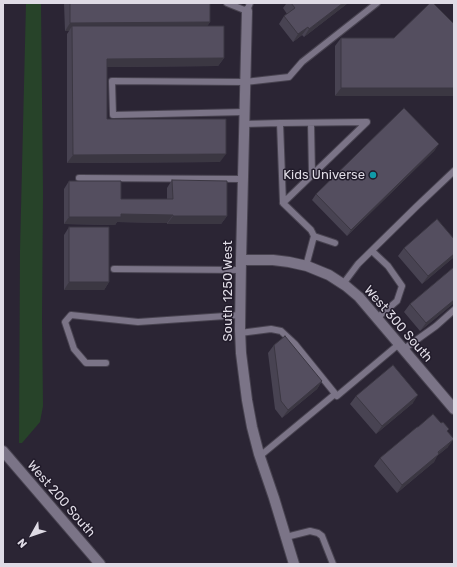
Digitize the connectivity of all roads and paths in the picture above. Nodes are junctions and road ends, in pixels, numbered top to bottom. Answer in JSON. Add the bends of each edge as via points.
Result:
{"nodes":[{"id":1,"x":227,"y":3,"type":"edge"},
{"id":2,"x":377,"y":3,"type":"edge"},
{"id":3,"x":248,"y":7,"type":"edge"},
{"id":4,"x":245,"y":82,"type":"junction"},
{"id":5,"x":244,"y":112,"type":"junction"},
{"id":6,"x":310,"y":123,"type":"junction"},
{"id":7,"x":244,"y":124,"type":"junction"},
{"id":8,"x":280,"y":124,"type":"junction"},
{"id":9,"x":454,"y":171,"type":"edge"},
{"id":10,"x":312,"y":175,"type":"junction"},
{"id":11,"x":79,"y":178,"type":"dead end"},
{"id":12,"x":243,"y":179,"type":"junction"},
{"id":13,"x":283,"y":203,"type":"junction"},
{"id":14,"x":314,"y":236,"type":"junction"},
{"id":15,"x":335,"y":243,"type":"dead end"},
{"id":16,"x":372,"y":251,"type":"junction"},
{"id":17,"x":241,"y":260,"type":"junction"},
{"id":18,"x":306,"y":266,"type":"junction"},
{"id":19,"x":114,"y":269,"type":"dead end"},
{"id":20,"x":241,"y":270,"type":"junction"},
{"id":21,"x":343,"y":284,"type":"junction"},
{"id":22,"x":454,"y":310,"type":"edge"},
{"id":23,"x":240,"y":315,"type":"junction"},
{"id":24,"x":377,"y":318,"type":"junction"},
{"id":25,"x":240,"y":333,"type":"junction"},
{"id":26,"x":401,"y":347,"type":"junction"},
{"id":27,"x":106,"y":363,"type":"dead end"},
{"id":28,"x":335,"y":394,"type":"junction"},
{"id":29,"x":454,"y":409,"type":"edge"},
{"id":30,"x":3,"y":451,"type":"edge"},
{"id":31,"x":260,"y":456,"type":"junction"},
{"id":32,"x":286,"y":537,"type":"junction"},
{"id":33,"x":100,"y":564,"type":"edge"},
{"id":34,"x":294,"y":564,"type":"edge"},
{"id":35,"x":333,"y":564,"type":"edge"}],
"edges":[{"from":1,"to":3,"type":"lane"},
{"from":2,"to":4,"type":"lane","via":[[302,62],[289,77]]},
{"from":3,"to":4,"type":"street","name":"South 1250 West"},
{"from":4,"to":5,"type":"street","name":"South 1250 West"},
{"from":4,"to":5,"type":"lane","via":[[112,81],[113,115]]},
{"from":5,"to":7,"type":"street","name":"South 1250 West"},
{"from":6,"to":8,"type":"lane"},
{"from":6,"to":10,"type":"lane"},
{"from":6,"to":10,"type":"lane","via":[[367,122]]},
{"from":7,"to":8,"type":"lane"},
{"from":7,"to":12,"type":"street","name":"South 1250 West"},
{"from":8,"to":13,"type":"lane"},
{"from":9,"to":16,"type":"lane"},
{"from":10,"to":13,"type":"lane"},
{"from":11,"to":12,"type":"lane"},
{"from":12,"to":17,"type":"street","name":"South 1250 West"},
{"from":13,"to":14,"type":"lane"},
{"from":14,"to":15,"type":"lane"},
{"from":14,"to":18,"type":"lane"},
{"from":16,"to":21,"type":"lane"},
{"from":16,"to":24,"type":"lane","via":[[388,266],[402,286],[397,301]]},
{"from":17,"to":18,"type":"street","name":"West 300 South","via":[[272,260]]},
{"from":17,"to":20,"type":"street","name":"South 1250 West"},
{"from":18,"to":21,"type":"street","name":"West 300 South"},
{"from":19,"to":20,"type":"lane"},
{"from":20,"to":23,"type":"street","name":"South 1250 West"},
{"from":21,"to":24,"type":"street","name":"West 300 South","via":[[359,297]]},
{"from":22,"to":26,"type":"lane","via":[[436,326]]},
{"from":23,"to":25,"type":"street","name":"South 1250 West"},
{"from":23,"to":27,"type":"lane","via":[[138,322],[71,315],[65,322],[74,349],[86,363]]},
{"from":24,"to":26,"type":"street","name":"West 300 South"},
{"from":25,"to":28,"type":"lane","via":[[271,329],[281,331],[295,344]]},
{"from":25,"to":31,"type":"street","name":"South 1250 West","via":[[247,400]]},
{"from":26,"to":28,"type":"lane","via":[[337,396]]},
{"from":26,"to":29,"type":"street","name":"West 300 South"},
{"from":28,"to":31,"type":"lane"},
{"from":30,"to":33,"type":"street","name":"West 200 South"},
{"from":31,"to":32,"type":"street","name":"South 1250 West"},
{"from":32,"to":34,"type":"street","name":"South 1250 West"},
{"from":32,"to":35,"type":"lane","via":[[318,533],[322,536]]}]}
